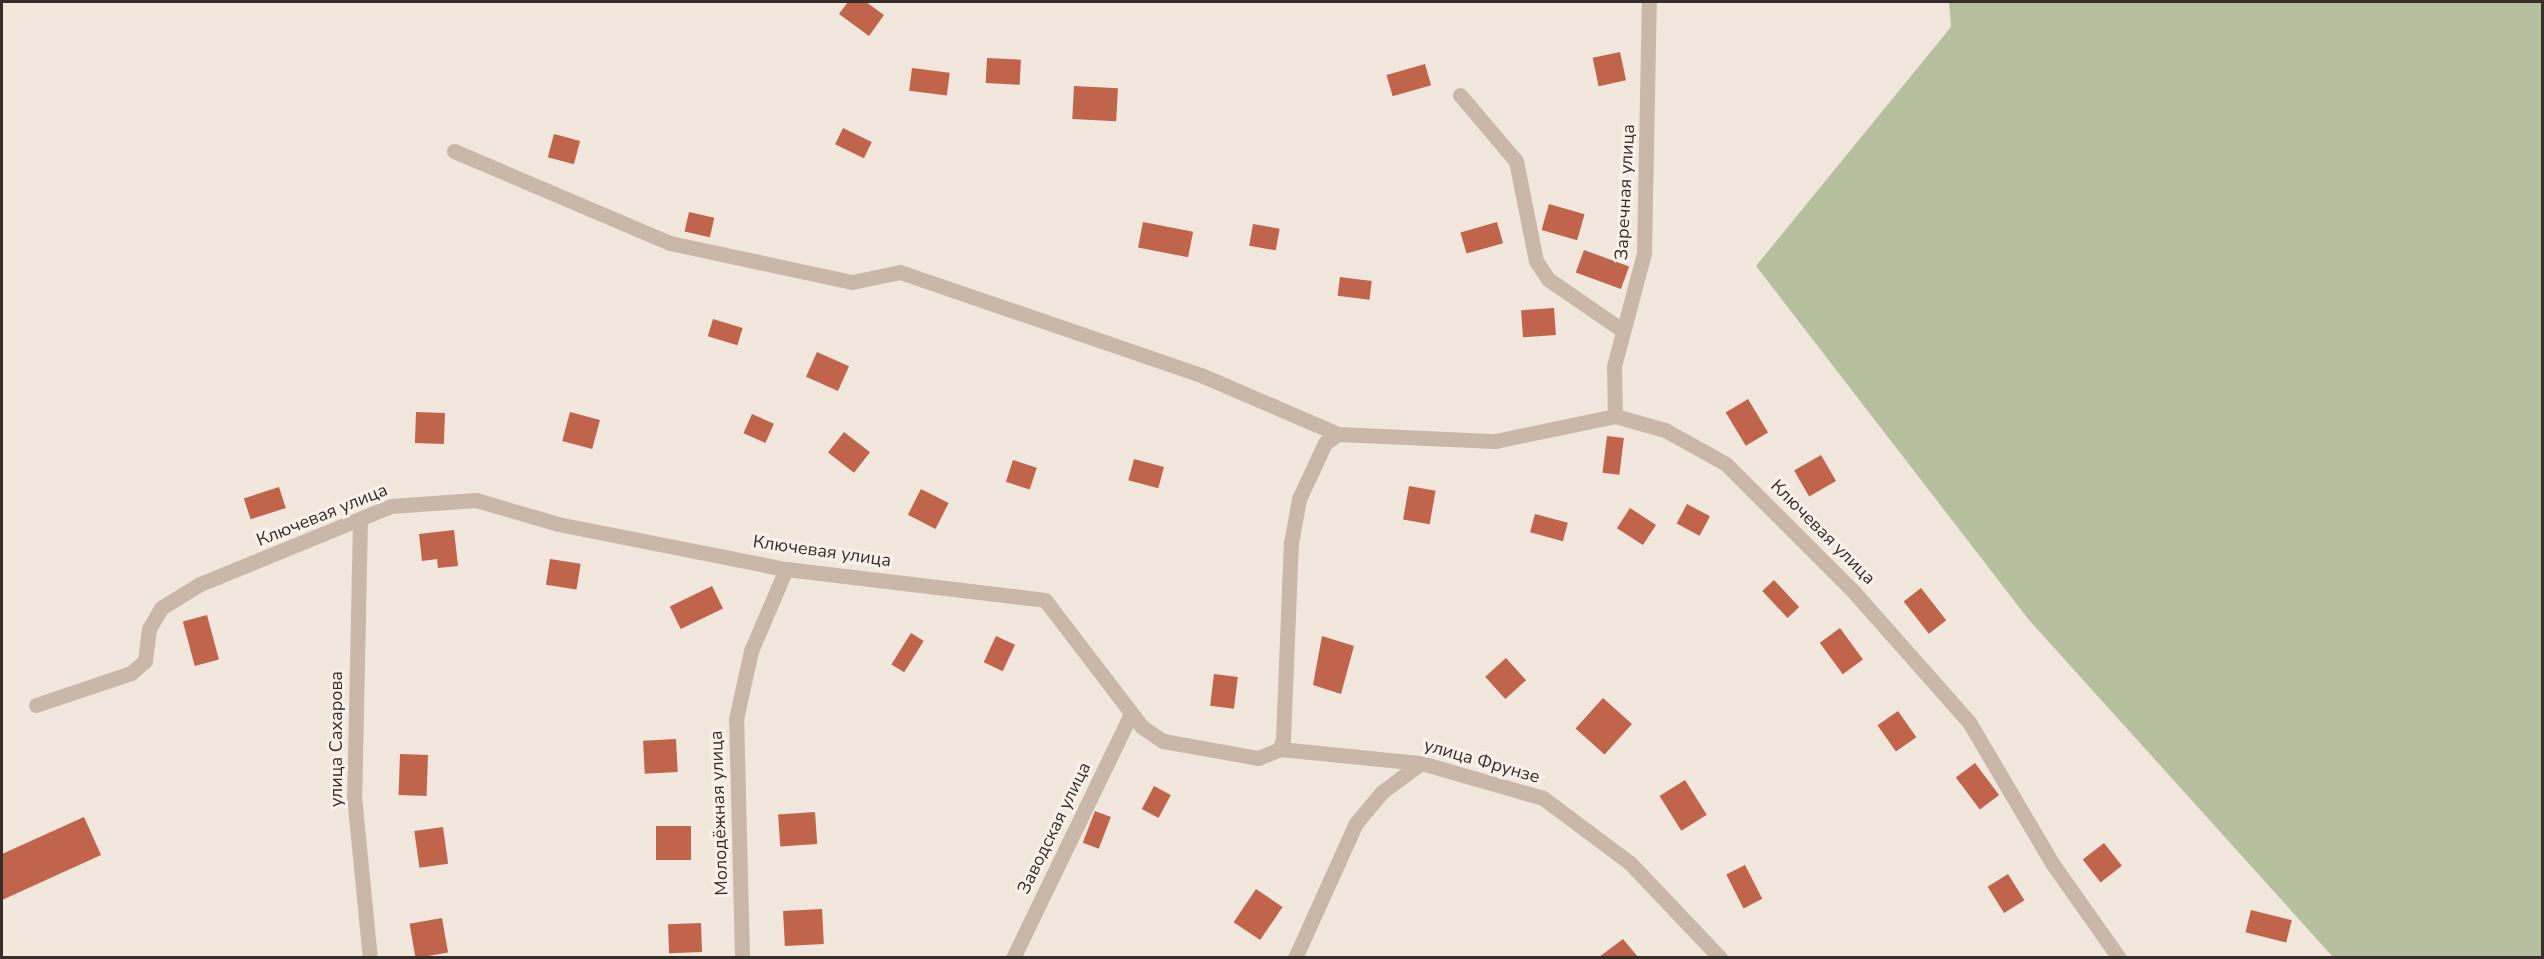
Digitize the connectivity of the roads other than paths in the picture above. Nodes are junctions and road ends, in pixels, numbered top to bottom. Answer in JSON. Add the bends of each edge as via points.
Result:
{"nodes":[{"id":1,"x":1649,"y":2,"type":"edge"},
{"id":2,"x":1460,"y":95,"type":"dead end"},
{"id":3,"x":454,"y":152,"type":"dead end"},
{"id":4,"x":1622,"y":330,"type":"junction"},
{"id":5,"x":1615,"y":416,"type":"junction"},
{"id":6,"x":1338,"y":434,"type":"junction"},
{"id":7,"x":360,"y":520,"type":"junction"},
{"id":8,"x":786,"y":569,"type":"junction"},
{"id":9,"x":36,"y":705,"type":"dead end"},
{"id":10,"x":1130,"y":716,"type":"junction"},
{"id":11,"x":1280,"y":749,"type":"junction"},
{"id":12,"x":1422,"y":763,"type":"junction"},
{"id":13,"x":370,"y":957,"type":"edge"},
{"id":14,"x":742,"y":957,"type":"edge"},
{"id":15,"x":1013,"y":957,"type":"edge"},
{"id":16,"x":1295,"y":957,"type":"edge"},
{"id":17,"x":1720,"y":957,"type":"edge"},
{"id":18,"x":2119,"y":957,"type":"edge"}],
"edges":[{"from":1,"to":4,"type":"street","name":"Заречная улица","via":[[1644,253]]},
{"from":2,"to":4,"type":"street","via":[[1516,161],[1536,261],[1548,279]]},
{"from":3,"to":6,"type":"street","name":"Ключевая улица","via":[[670,243],[852,282],[900,272],[1201,375]]},
{"from":4,"to":5,"type":"street","name":"Заречная улица","via":[[1614,366]]},
{"from":5,"to":6,"type":"street","name":"Ключевая улица","via":[[1495,441]]},
{"from":5,"to":18,"type":"street","name":"Ключевая улица","via":[[1665,430],[1726,464],[1846,583],[1969,722],[2052,863]]},
{"from":6,"to":11,"type":"street","via":[[1316,454],[1299,499]]},
{"from":7,"to":8,"type":"street","name":"Ключевая улица","via":[[391,506],[476,500],[558,524]]},
{"from":7,"to":9,"type":"street","name":"Ключевая улица","via":[[200,584],[161,608],[149,629],[145,661],[131,673]]},
{"from":7,"to":13,"type":"street","name":"улица Сахарова","via":[[354,796]]},
{"from":8,"to":10,"type":"street","name":"Ключевая улица","via":[[1045,600]]},
{"from":8,"to":14,"type":"street","name":"Молодёжная улица","via":[[751,651],[735,719]]},
{"from":10,"to":11,"type":"street","name":"Ключевая улица","via":[[1162,741],[1258,758]]},
{"from":10,"to":15,"type":"street","name":"Заводская улица"},
{"from":11,"to":12,"type":"street","name":"улица Фрунзе"},
{"from":12,"to":16,"type":"street","via":[[1382,792],[1356,823]]},
{"from":12,"to":17,"type":"street","name":"улица Фрунзе","via":[[1543,798],[1630,863]]}]}
